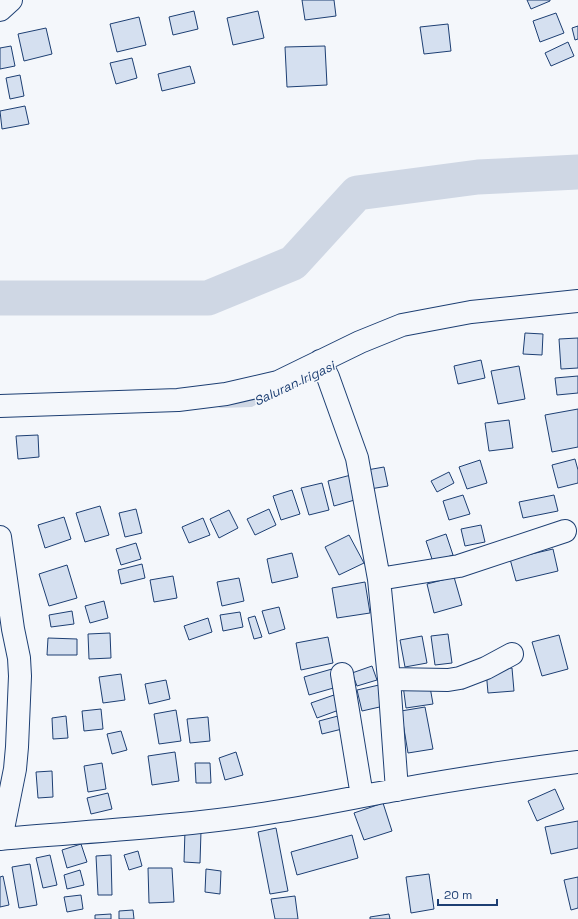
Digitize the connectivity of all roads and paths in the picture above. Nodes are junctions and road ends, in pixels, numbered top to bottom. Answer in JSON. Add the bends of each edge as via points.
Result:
{"nodes":[{"id":1,"x":11,"y":0,"type":"edge"},
{"id":2,"x":0,"y":10,"type":"edge"},
{"id":3,"x":578,"y":301,"type":"edge"},
{"id":4,"x":324,"y":368,"type":"junction"},
{"id":5,"x":0,"y":406,"type":"edge"},
{"id":6,"x":565,"y":531,"type":"dead end"},
{"id":7,"x":0,"y":537,"type":"edge"},
{"id":8,"x":379,"y":579,"type":"junction"},
{"id":9,"x":512,"y":654,"type":"dead end"},
{"id":10,"x":342,"y":674,"type":"dead end"},
{"id":11,"x":389,"y":679,"type":"junction"},
{"id":12,"x":578,"y":762,"type":"edge"},
{"id":13,"x":397,"y":790,"type":"junction"},
{"id":14,"x":362,"y":796,"type":"junction"},
{"id":15,"x":1,"y":839,"type":"edge"}],
"edges":[{"from":1,"to":2,"type":"street"},
{"from":3,"to":4,"type":"street","via":[[471,312],[402,325],[360,342]]},
{"from":4,"to":5,"type":"street","via":[[226,394],[178,400]]},
{"from":4,"to":8,"type":"street","via":[[357,458]]},
{"from":6,"to":8,"type":"street","via":[[459,566]]},
{"from":7,"to":15,"type":"street","via":[[20,676],[16,754]]},
{"from":8,"to":11,"type":"street"},
{"from":9,"to":11,"type":"street","via":[[460,678]]},
{"from":10,"to":14,"type":"street"},
{"from":11,"to":13,"type":"street"},
{"from":12,"to":13,"type":"street"},
{"from":13,"to":14,"type":"street"},
{"from":14,"to":15,"type":"street","via":[[232,818],[134,829]]}]}
